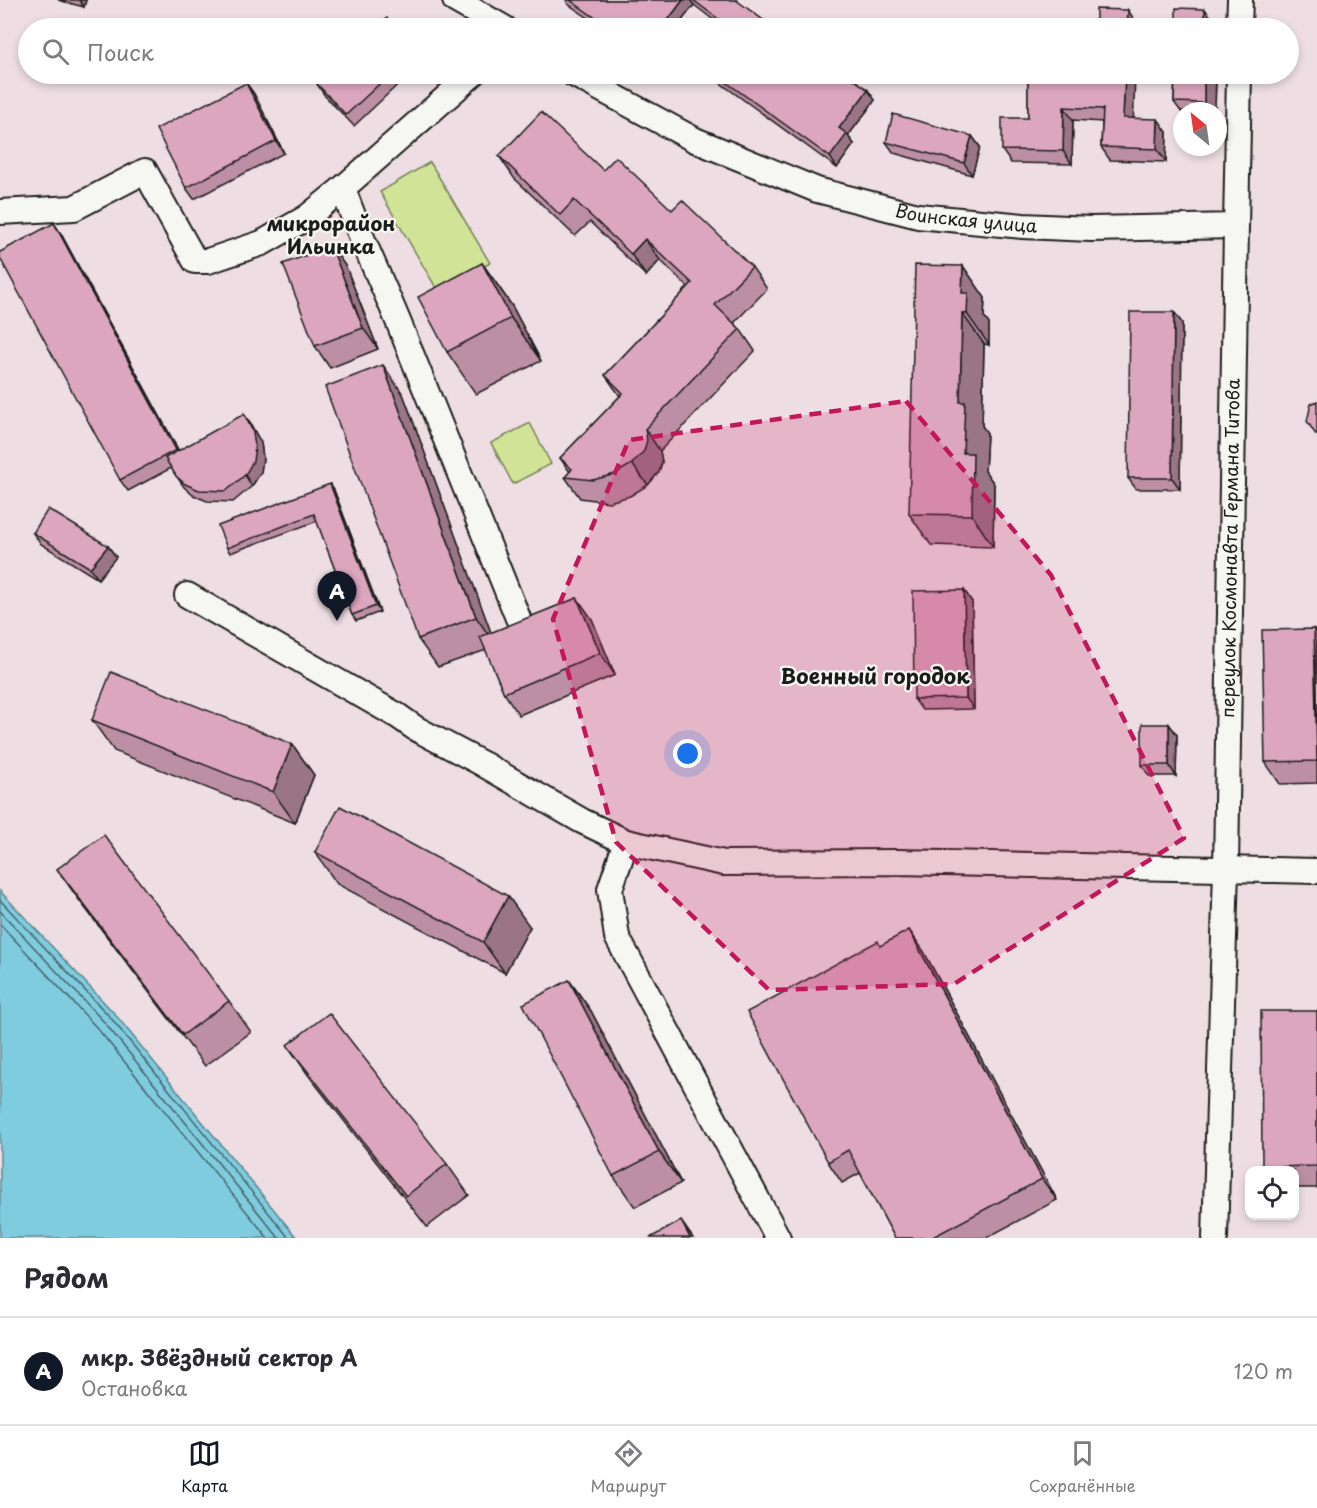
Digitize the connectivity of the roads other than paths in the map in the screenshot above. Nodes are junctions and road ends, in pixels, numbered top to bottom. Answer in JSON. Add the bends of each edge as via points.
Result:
{"nodes":[{"id":1,"x":455,"y":0,"type":"edge"},
{"id":2,"x":1240,"y":0,"type":"edge"},
{"id":3,"x":486,"y":18,"type":"edge"},
{"id":4,"x":1239,"y":18,"type":"edge"},
{"id":5,"x":462,"y":84,"type":"edge"},
{"id":6,"x":591,"y":84,"type":"edge"},
{"id":7,"x":1239,"y":84,"type":"edge"},
{"id":8,"x":343,"y":188,"type":"junction"},
{"id":9,"x":0,"y":212,"type":"edge"},
{"id":10,"x":1236,"y":226,"type":"junction"},
{"id":11,"x":187,"y":595,"type":"dead end"},
{"id":12,"x":518,"y":618,"type":"dead end"},
{"id":13,"x":626,"y":842,"type":"junction"},
{"id":14,"x":1227,"y":869,"type":"junction"},
{"id":15,"x":1317,"y":871,"type":"edge"},
{"id":16,"x":778,"y":1238,"type":"edge"},
{"id":17,"x":1215,"y":1238,"type":"edge"}],
"edges":[{"from":1,"to":3,"type":"street"},
{"from":2,"to":4,"type":"street"},
{"from":5,"to":8,"type":"street"},
{"from":6,"to":10,"type":"street","name":"Воинская улица","via":[[695,140],[817,190],[918,216],[1091,229]]},
{"from":7,"to":10,"type":"street"},
{"from":8,"to":9,"type":"street","via":[[306,218],[262,243],[208,261],[195,261],[145,171],[74,208]]},
{"from":8,"to":12,"type":"street"},
{"from":10,"to":14,"type":"street","name":"переулок Космонавта Германа Титова"},
{"from":11,"to":13,"type":"street","via":[[415,728]]},
{"from":13,"to":14,"type":"street","via":[[724,862]]},
{"from":13,"to":16,"type":"street","via":[[610,889],[617,937]]},
{"from":14,"to":15,"type":"street"},
{"from":14,"to":17,"type":"street","name":"переулок Космонавта Германа Титова"}]}
